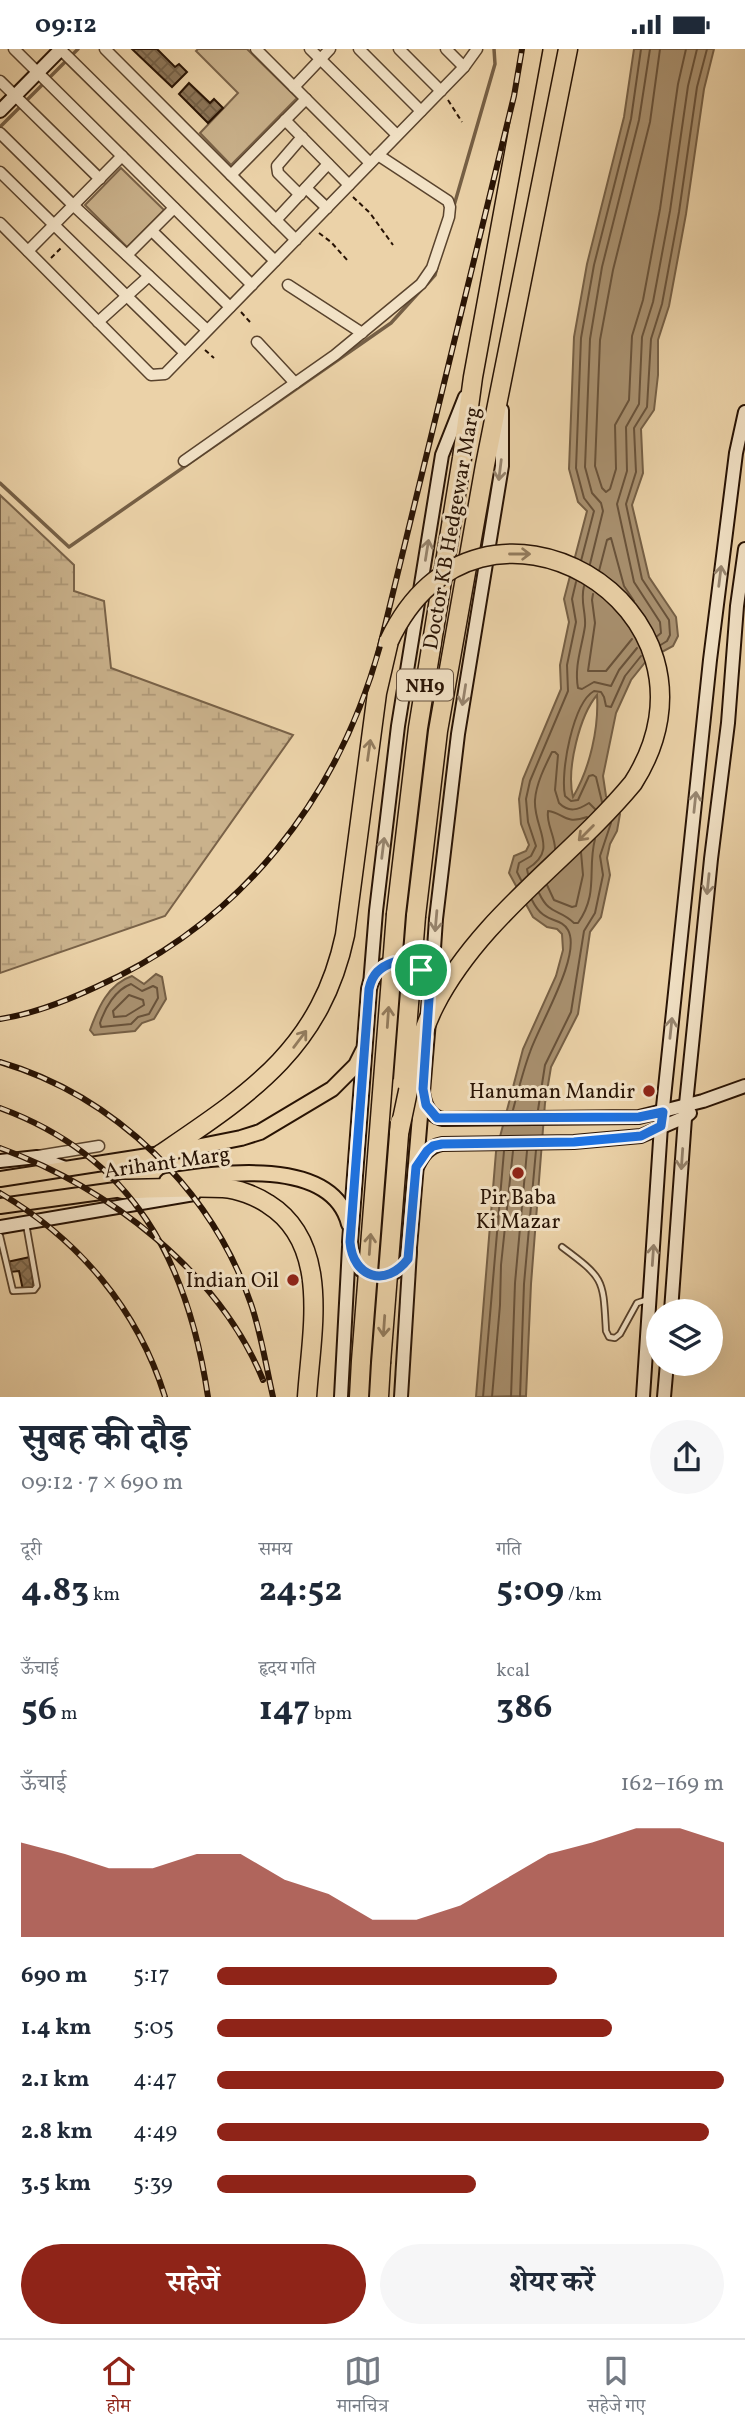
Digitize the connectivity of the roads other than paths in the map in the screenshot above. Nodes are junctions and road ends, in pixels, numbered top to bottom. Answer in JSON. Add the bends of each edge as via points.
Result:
{"nodes":[{"id":1,"x":14,"y":49,"type":"edge"},
{"id":2,"x":61,"y":49,"type":"edge"},
{"id":3,"x":106,"y":49,"type":"edge"},
{"id":4,"x":256,"y":49,"type":"edge"},
{"id":5,"x":310,"y":49,"type":"edge"},
{"id":6,"x":330,"y":49,"type":"edge"},
{"id":7,"x":359,"y":49,"type":"edge"},
{"id":8,"x":399,"y":49,"type":"edge"},
{"id":9,"x":446,"y":49,"type":"edge"},
{"id":10,"x":477,"y":49,"type":"edge"},
{"id":11,"x":533,"y":49,"type":"edge"},
{"id":12,"x":568,"y":49,"type":"edge"},
{"id":13,"x":321,"y":59,"type":"junction"},
{"id":14,"x":464,"y":67,"type":"junction"},
{"id":15,"x":38,"y":73,"type":"junction"},
{"id":16,"x":0,"y":81,"type":"edge"},
{"id":17,"x":294,"y":87,"type":"junction"},
{"id":18,"x":441,"y":90,"type":"junction"},
{"id":19,"x":15,"y":96,"type":"junction"},
{"id":20,"x":306,"y":99,"type":"junction"},
{"id":21,"x":0,"y":111,"type":"edge"},
{"id":22,"x":421,"y":111,"type":"junction"},
{"id":23,"x":285,"y":120,"type":"junction"},
{"id":24,"x":0,"y":133,"type":"edge"},
{"id":25,"x":397,"y":135,"type":"junction"},
{"id":26,"x":302,"y":137,"type":"junction"},
{"id":27,"x":122,"y":156,"type":"junction"},
{"id":28,"x":374,"y":159,"type":"junction"},
{"id":29,"x":328,"y":164,"type":"junction"},
{"id":30,"x":0,"y":172,"type":"edge"},
{"id":31,"x":231,"y":174,"type":"junction"},
{"id":32,"x":100,"y":179,"type":"junction"},
{"id":33,"x":347,"y":187,"type":"junction"},
{"id":34,"x":303,"y":191,"type":"junction"},
{"id":35,"x":74,"y":205,"type":"junction"},
{"id":36,"x":174,"y":208,"type":"junction"},
{"id":37,"x":327,"y":208,"type":"junction"},
{"id":38,"x":276,"y":220,"type":"junction"},
{"id":39,"x":0,"y":223,"type":"edge"},
{"id":40,"x":54,"y":225,"type":"junction"},
{"id":41,"x":152,"y":230,"type":"junction"},
{"id":42,"x":296,"y":240,"type":"junction"},
{"id":43,"x":27,"y":251,"type":"junction"},
{"id":44,"x":127,"y":255,"type":"junction"},
{"id":45,"x":275,"y":261,"type":"junction"},
{"id":46,"x":149,"y":275,"type":"junction"},
{"id":47,"x":252,"y":285,"type":"junction"},
{"id":48,"x":288,"y":285,"type":"dead end"},
{"id":49,"x":127,"y":297,"type":"junction"},
{"id":50,"x":231,"y":306,"type":"junction"},
{"id":51,"x":98,"y":322,"type":"junction"},
{"id":52,"x":207,"y":330,"type":"junction"},
{"id":53,"x":362,"y":333,"type":"junction"},
{"id":54,"x":257,"y":342,"type":"dead end"},
{"id":55,"x":185,"y":353,"type":"junction"},
{"id":56,"x":473,"y":377,"type":"junction"},
{"id":57,"x":502,"y":378,"type":"junction"},
{"id":58,"x":295,"y":383,"type":"junction"},
{"id":59,"x":745,"y":412,"type":"edge"},
{"id":60,"x":184,"y":461,"type":"dead end"},
{"id":61,"x":745,"y":549,"type":"edge"},
{"id":62,"x":369,"y":989,"type":"junction"},
{"id":63,"x":430,"y":997,"type":"junction"},
{"id":64,"x":366,"y":1040,"type":"junction"},
{"id":65,"x":363,"y":1071,"type":"junction"},
{"id":66,"x":423,"y":1083,"type":"junction"},
{"id":67,"x":745,"y":1086,"type":"edge"},
{"id":68,"x":685,"y":1110,"type":"junction"},
{"id":69,"x":663,"y":1112,"type":"junction"},
{"id":70,"x":661,"y":1126,"type":"junction"},
{"id":71,"x":399,"y":1133,"type":"junction"},
{"id":72,"x":99,"y":1146,"type":"dead end"},
{"id":73,"x":161,"y":1154,"type":"junction"},
{"id":74,"x":37,"y":1157,"type":"junction"},
{"id":75,"x":0,"y":1161,"type":"edge"},
{"id":76,"x":416,"y":1167,"type":"junction"},
{"id":77,"x":68,"y":1168,"type":"junction"},
{"id":78,"x":0,"y":1179,"type":"edge"},
{"id":79,"x":225,"y":1188,"type":"junction"},
{"id":80,"x":122,"y":1189,"type":"junction"},
{"id":81,"x":353,"y":1200,"type":"junction"},
{"id":82,"x":414,"y":1205,"type":"junction"},
{"id":83,"x":0,"y":1206,"type":"edge"},
{"id":84,"x":26,"y":1223,"type":"junction"},
{"id":85,"x":0,"y":1227,"type":"edge"},
{"id":86,"x":0,"y":1236,"type":"edge"},
{"id":87,"x":350,"y":1239,"type":"junction"},
{"id":88,"x":410,"y":1247,"type":"junction"},
{"id":89,"x":562,"y":1247,"type":"dead end"},
{"id":90,"x":650,"y":1299,"type":"edge"},
{"id":91,"x":672,"y":1299,"type":"edge"},
{"id":92,"x":646,"y":1300,"type":"edge"},
{"id":93,"x":646,"y":1355,"type":"edge"},
{"id":94,"x":666,"y":1376,"type":"edge"},
{"id":95,"x":307,"y":1397,"type":"edge"},
{"id":96,"x":341,"y":1397,"type":"edge"},
{"id":97,"x":359,"y":1397,"type":"edge"},
{"id":98,"x":379,"y":1397,"type":"edge"},
{"id":99,"x":401,"y":1397,"type":"edge"},
{"id":100,"x":643,"y":1397,"type":"edge"},
{"id":101,"x":664,"y":1397,"type":"edge"}],
"edges":[{"from":1,"to":15,"type":"street"},
{"from":2,"to":15,"type":"main road"},
{"from":2,"to":45,"type":"street"},
{"from":3,"to":31,"type":"street"},
{"from":4,"to":17,"type":"street"},
{"from":5,"to":13,"type":"street"},
{"from":6,"to":13,"type":"street"},
{"from":7,"to":22,"type":"street"},
{"from":8,"to":18,"type":"street"},
{"from":9,"to":14,"type":"street"},
{"from":10,"to":14,"type":"street"},
{"from":11,"to":56,"type":"highway","name":"Doctor KB Hedgewar Marg","number":"NH9"},
{"from":12,"to":57,"type":"highway","name":"Doctor KB Hedgewar Marg"},
{"from":13,"to":17,"type":"street"},
{"from":13,"to":25,"type":"street"},
{"from":14,"to":18,"type":"street"},
{"from":15,"to":19,"type":"main road"},
{"from":15,"to":27,"type":"street"},
{"from":16,"to":19,"type":"street"},
{"from":17,"to":20,"type":"street"},
{"from":18,"to":22,"type":"street"},
{"from":19,"to":21,"type":"main road"},
{"from":19,"to":32,"type":"street"},
{"from":20,"to":23,"type":"street"},
{"from":20,"to":28,"type":"street"},
{"from":22,"to":25,"type":"street"},
{"from":23,"to":26,"type":"street"},
{"from":23,"to":31,"type":"street"},
{"from":24,"to":35,"type":"street"},
{"from":25,"to":28,"type":"street"},
{"from":26,"to":29,"type":"street"},
{"from":26,"to":34,"type":"street","via":[[277,166],[278,173]]},
{"from":27,"to":32,"type":"street"},
{"from":27,"to":36,"type":"street"},
{"from":28,"to":33,"type":"street"},
{"from":28,"to":53,"type":"street","via":[[448,201],[451,211],[432,268],[421,284]]},
{"from":29,"to":33,"type":"street"},
{"from":29,"to":34,"type":"street"},
{"from":30,"to":40,"type":"street"},
{"from":31,"to":38,"type":"street"},
{"from":32,"to":35,"type":"street"},
{"from":33,"to":37,"type":"street"},
{"from":34,"to":37,"type":"street"},
{"from":34,"to":38,"type":"street"},
{"from":35,"to":40,"type":"street"},
{"from":35,"to":44,"type":"street"},
{"from":36,"to":41,"type":"street"},
{"from":36,"to":47,"type":"street"},
{"from":37,"to":42,"type":"street"},
{"from":38,"to":42,"type":"street"},
{"from":39,"to":43,"type":"street"},
{"from":40,"to":43,"type":"street"},
{"from":40,"to":49,"type":"street"},
{"from":41,"to":44,"type":"street"},
{"from":41,"to":50,"type":"street"},
{"from":42,"to":45,"type":"street"},
{"from":43,"to":51,"type":"street"},
{"from":44,"to":46,"type":"street"},
{"from":45,"to":47,"type":"street"},
{"from":46,"to":49,"type":"street"},
{"from":46,"to":52,"type":"street"},
{"from":47,"to":50,"type":"street"},
{"from":48,"to":53,"type":"street"},
{"from":49,"to":51,"type":"street"},
{"from":49,"to":55,"type":"street"},
{"from":50,"to":52,"type":"street"},
{"from":51,"to":55,"type":"street","via":[[151,375],[165,374]]},
{"from":52,"to":55,"type":"street"},
{"from":53,"to":58,"type":"street"},
{"from":54,"to":58,"type":"street"},
{"from":62,"to":56,"type":"main road","one_way":true,"via":[[398,726],[442,455]]},
{"from":97,"to":56,"type":"highway","name":"Doctor KB Hedgewar Marg","number":"NH9","one_way":true,"bridge":true,"via":[[396,914],[418,728]]},
{"from":57,"to":63,"type":"main road","one_way":true,"via":[[502,466],[458,734]]},
{"from":57,"to":71,"type":"highway","name":"Doctor KB Hedgewar Marg","number":"NH9","bridge":true,"via":[[438,731],[416,916]]},
{"from":58,"to":60,"type":"street"},
{"from":69,"to":59,"type":"main road","one_way":true,"via":[[709,660]]},
{"from":61,"to":68,"type":"main road","one_way":true},
{"from":62,"to":63,"type":"main road","via":[[384,965],[404,962],[428,978]]},
{"from":62,"to":64,"type":"main road"},
{"from":63,"to":66,"type":"main road"},
{"from":64,"to":65,"type":"main road"},
{"from":64,"to":73,"type":"main road","name":"Arihant Marg","via":[[356,1065],[332,1089],[271,1126],[241,1138]]},
{"from":65,"to":66,"type":"main road"},
{"from":65,"to":81,"type":"main road"},
{"from":66,"to":69,"type":"main road","via":[[426,1105],[437,1118],[639,1117]]},
{"from":66,"to":76,"type":"main road"},
{"from":67,"to":68,"type":"main road"},
{"from":68,"to":69,"type":"main road"},
{"from":68,"to":70,"type":"main road"},
{"from":68,"to":91,"type":"main road","one_way":true},
{"from":69,"to":70,"type":"main road"},
{"from":70,"to":76,"type":"main road","via":[[641,1136],[574,1142],[433,1146]]},
{"from":90,"to":70,"type":"main road","one_way":true},
{"from":73,"to":71,"type":"highway","one_way":true,"bridge":true,"via":[[281,1062],[323,1003],[340,956],[381,667],[395,630],[417,598],[463,566],[517,554],[564,560],[596,575],[622,595],[645,624],[662,662],[665,689],[657,740],[647,763],[620,798],[483,936],[456,972],[423,1032]]},
{"from":71,"to":98,"type":"highway","name":"Doctor KB Hedgewar Marg","one_way":true,"bridge":true},
{"from":72,"to":74,"type":"street"},
{"from":73,"to":77,"type":"main road","name":"Arihant Marg"},
{"from":74,"to":75,"type":"main road"},
{"from":74,"to":77,"type":"main road"},
{"from":76,"to":82,"type":"main road"},
{"from":77,"to":78,"type":"main road","name":"Arihant Marg"},
{"from":79,"to":80,"type":"highway"},
{"from":79,"to":84,"type":"main road"},
{"from":79,"to":95,"type":"highway","via":[[278,1210],[309,1256],[313,1297]]},
{"from":80,"to":83,"type":"main road","name":"Arihant Marg"},
{"from":80,"to":87,"type":"main road","name":"Arihant Marg","via":[[234,1173],[289,1177],[320,1187],[336,1199],[346,1216]]},
{"from":81,"to":82,"type":"main road"},
{"from":81,"to":87,"type":"main road"},
{"from":82,"to":88,"type":"main road"},
{"from":84,"to":85,"type":"main road"},
{"from":84,"to":86,"type":"lane","via":[[34,1290],[13,1291]]},
{"from":87,"to":88,"type":"main road","via":[[354,1262],[371,1275],[401,1268]]},
{"from":87,"to":96,"type":"main road"},
{"from":88,"to":99,"type":"main road"},
{"from":89,"to":92,"type":"lane","via":[[601,1282],[610,1337],[620,1334],[637,1303]]},
{"from":93,"to":100,"type":"main road"},
{"from":94,"to":101,"type":"main road"}]}
